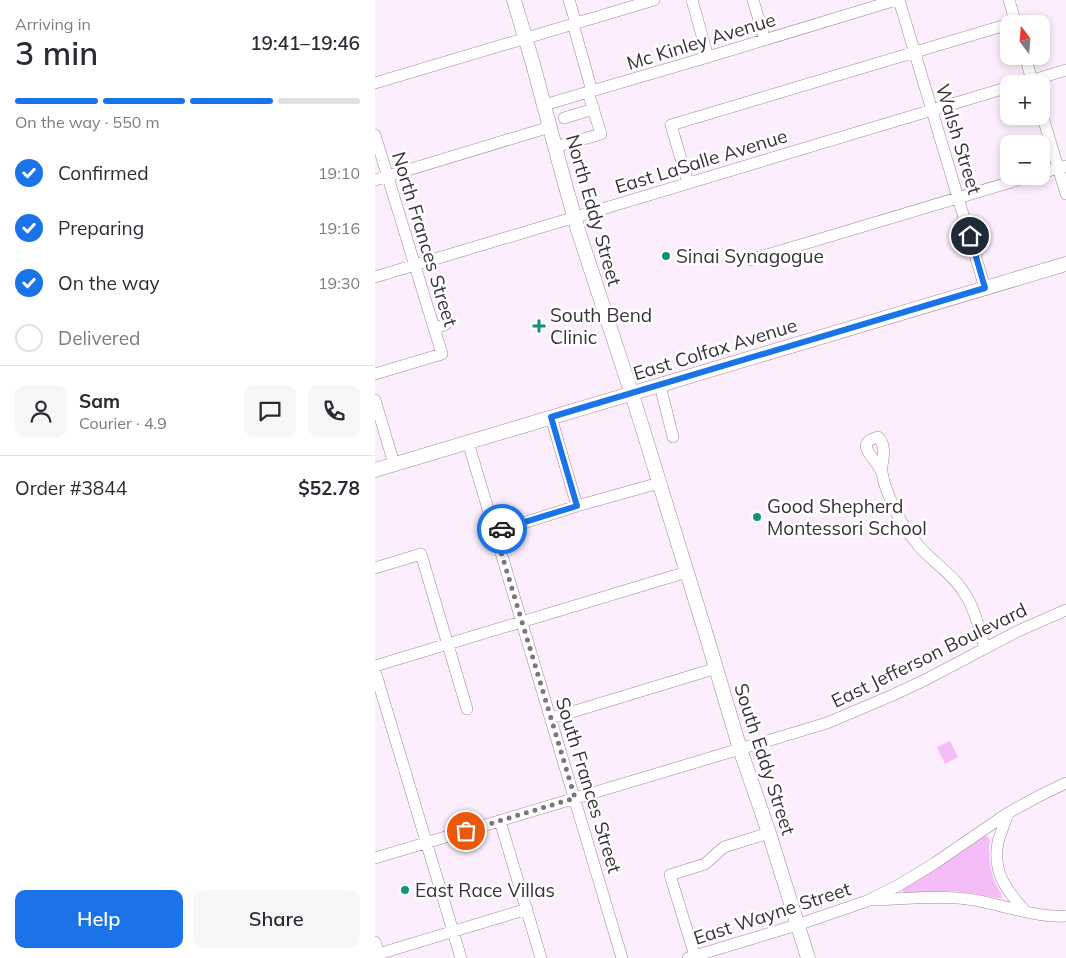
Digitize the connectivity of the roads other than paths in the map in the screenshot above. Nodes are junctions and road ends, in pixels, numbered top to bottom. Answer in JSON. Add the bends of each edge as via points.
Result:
{"nodes":[{"id":1,"x":514,"y":0,"type":"edge"},
{"id":2,"x":569,"y":0,"type":"edge"},
{"id":3,"x":654,"y":0,"type":"edge"},
{"id":4,"x":692,"y":0,"type":"edge"},
{"id":5,"x":753,"y":0,"type":"edge"},
{"id":6,"x":897,"y":0,"type":"edge"},
{"id":7,"x":1009,"y":0,"type":"edge"},
{"id":8,"x":631,"y":3,"type":"edge"},
{"id":9,"x":1012,"y":15,"type":"edge"},
{"id":10,"x":575,"y":23,"type":"junction"},
{"id":11,"x":1000,"y":28,"type":"edge"},
{"id":12,"x":525,"y":38,"type":"junction"},
{"id":13,"x":765,"y":40,"type":"junction"},
{"id":14,"x":914,"y":52,"type":"junction"},
{"id":15,"x":709,"y":57,"type":"junction"},
{"id":16,"x":1066,"y":70,"type":"edge"},
{"id":17,"x":1050,"y":76,"type":"edge"},
{"id":18,"x":375,"y":83,"type":"edge"},
{"id":19,"x":1000,"y":90,"type":"edge"},
{"id":20,"x":590,"y":92,"type":"junction"},
{"id":21,"x":544,"y":105,"type":"junction"},
{"id":22,"x":594,"y":110,"type":"junction"},
{"id":23,"x":931,"y":110,"type":"junction"},
{"id":24,"x":564,"y":118,"type":"dead end"},
{"id":25,"x":1046,"y":125,"type":"edge"},
{"id":26,"x":550,"y":126,"type":"junction"},
{"id":27,"x":375,"y":135,"type":"edge"},
{"id":28,"x":555,"y":147,"type":"junction"},
{"id":29,"x":1062,"y":167,"type":"edge"},
{"id":30,"x":388,"y":176,"type":"junction"},
{"id":31,"x":375,"y":180,"type":"edge"},
{"id":32,"x":688,"y":183,"type":"junction"},
{"id":33,"x":1001,"y":185,"type":"edge"},
{"id":34,"x":1066,"y":194,"type":"edge"},
{"id":35,"x":958,"y":198,"type":"junction"},
{"id":36,"x":575,"y":217,"type":"junction"},
{"id":37,"x":750,"y":260,"type":"dead end"},
{"id":38,"x":1066,"y":264,"type":"edge"},
{"id":39,"x":415,"y":266,"type":"junction"},
{"id":40,"x":375,"y":277,"type":"edge"},
{"id":41,"x":985,"y":288,"type":"junction"},
{"id":42,"x":447,"y":324,"type":"dead end"},
{"id":43,"x":434,"y":328,"type":"junction"},
{"id":44,"x":375,"y":374,"type":"edge"},
{"id":45,"x":660,"y":385,"type":"junction"},
{"id":46,"x":631,"y":393,"type":"junction"},
{"id":47,"x":375,"y":400,"type":"edge"},
{"id":48,"x":551,"y":417,"type":"junction"},
{"id":49,"x":673,"y":437,"type":"dead end"},
{"id":50,"x":468,"y":442,"type":"junction"},
{"id":51,"x":394,"y":464,"type":"junction"},
{"id":52,"x":375,"y":470,"type":"edge"},
{"id":53,"x":881,"y":471,"type":"dead end"},
{"id":54,"x":659,"y":483,"type":"junction"},
{"id":55,"x":577,"y":506,"type":"junction"},
{"id":56,"x":495,"y":532,"type":"junction"},
{"id":57,"x":375,"y":568,"type":"edge"},
{"id":58,"x":687,"y":572,"type":"junction"},
{"id":59,"x":1066,"y":610,"type":"edge"},
{"id":60,"x":522,"y":621,"type":"junction"},
{"id":61,"x":448,"y":644,"type":"junction"},
{"id":62,"x":985,"y":648,"type":"junction"},
{"id":63,"x":375,"y":666,"type":"edge"},
{"id":64,"x":717,"y":668,"type":"junction"},
{"id":65,"x":375,"y":671,"type":"edge"},
{"id":66,"x":467,"y":709,"type":"dead end"},
{"id":67,"x":551,"y":717,"type":"junction"},
{"id":68,"x":740,"y":749,"type":"junction"},
{"id":69,"x":1066,"y":784,"type":"edge"},
{"id":70,"x":575,"y":798,"type":"junction"},
{"id":71,"x":1009,"y":813,"type":"junction"},
{"id":72,"x":500,"y":821,"type":"junction"},
{"id":73,"x":769,"y":833,"type":"junction"},
{"id":74,"x":426,"y":843,"type":"junction"},
{"id":75,"x":375,"y":858,"type":"edge"},
{"id":76,"x":867,"y":901,"type":"junction"},
{"id":77,"x":527,"y":909,"type":"junction"},
{"id":78,"x":1026,"y":912,"type":"junction"},
{"id":79,"x":1066,"y":916,"type":"edge"},
{"id":80,"x":797,"y":924,"type":"junction"},
{"id":81,"x":453,"y":931,"type":"junction"},
{"id":82,"x":375,"y":942,"type":"edge"},
{"id":83,"x":378,"y":956,"type":"edge"},
{"id":84,"x":691,"y":957,"type":"edge"},
{"id":85,"x":461,"y":958,"type":"edge"},
{"id":86,"x":541,"y":958,"type":"edge"},
{"id":87,"x":622,"y":958,"type":"edge"},
{"id":88,"x":808,"y":958,"type":"edge"}],
"edges":[{"from":1,"to":12,"type":"main road","name":"North Eddy Street"},
{"from":2,"to":10,"type":"street"},
{"from":3,"to":8,"type":"street"},
{"from":4,"to":15,"type":"street"},
{"from":5,"to":13,"type":"street"},
{"from":6,"to":13,"type":"street","name":"Mc Kinley Avenue"},
{"from":6,"to":14,"type":"street","name":"Walsh Street"},
{"from":7,"to":9,"type":"street"},
{"from":8,"to":10,"type":"street"},
{"from":10,"to":12,"type":"street"},
{"from":10,"to":20,"type":"street"},
{"from":11,"to":14,"type":"street"},
{"from":12,"to":18,"type":"street"},
{"from":12,"to":21,"type":"main road","name":"North Eddy Street"},
{"from":13,"to":15,"type":"street","name":"Mc Kinley Avenue"},
{"from":14,"to":23,"type":"street","name":"Walsh Street"},
{"from":14,"to":32,"type":"street","via":[[671,125]]},
{"from":15,"to":20,"type":"street","name":"Mc Kinley Avenue"},
{"from":16,"to":17,"type":"street"},
{"from":19,"to":23,"type":"street","name":"East LaSalle Avenue"},
{"from":20,"to":21,"type":"street","name":"Mc Kinley Avenue"},
{"from":20,"to":22,"type":"street"},
{"from":21,"to":26,"type":"main road","name":"North Eddy Street"},
{"from":22,"to":24,"type":"street"},
{"from":22,"to":28,"type":"street","via":[[601,134]]},
{"from":23,"to":32,"type":"street","name":"East LaSalle Avenue"},
{"from":23,"to":35,"type":"street","name":"Walsh Street"},
{"from":25,"to":29,"type":"street"},
{"from":26,"to":28,"type":"main road","name":"North Eddy Street"},
{"from":26,"to":30,"type":"street"},
{"from":27,"to":30,"type":"street","name":"North Frances Street"},
{"from":28,"to":36,"type":"main road","name":"North Eddy Street"},
{"from":29,"to":34,"type":"street"},
{"from":30,"to":31,"type":"street"},
{"from":30,"to":39,"type":"street","name":"North Frances Street"},
{"from":32,"to":36,"type":"street","name":"East LaSalle Avenue"},
{"from":33,"to":35,"type":"street"},
{"from":35,"to":37,"type":"street"},
{"from":35,"to":41,"type":"street","name":"Walsh Street"},
{"from":36,"to":39,"type":"street","name":"East LaSalle Avenue"},
{"from":36,"to":46,"type":"main road","name":"North Eddy Street"},
{"from":38,"to":41,"type":"main road","name":"East Colfax Avenue"},
{"from":39,"to":40,"type":"street","name":"East LaSalle Avenue"},
{"from":39,"to":43,"type":"street","name":"North Frances Street"},
{"from":41,"to":45,"type":"main road","name":"East Colfax Avenue"},
{"from":42,"to":43,"type":"street"},
{"from":43,"to":44,"type":"street","name":"North Frances Street","via":[[442,354]]},
{"from":45,"to":46,"type":"main road","name":"East Colfax Avenue"},
{"from":45,"to":49,"type":"street"},
{"from":46,"to":48,"type":"main road","name":"East Colfax Avenue"},
{"from":46,"to":54,"type":"main road","name":"North Eddy Street"},
{"from":47,"to":51,"type":"street"},
{"from":48,"to":50,"type":"main road","name":"East Colfax Avenue"},
{"from":48,"to":55,"type":"street"},
{"from":50,"to":51,"type":"main road","name":"East Colfax Avenue"},
{"from":50,"to":56,"type":"street"},
{"from":51,"to":52,"type":"main road","name":"East Colfax Avenue"},
{"from":53,"to":62,"type":"street","via":[[892,504],[910,534],[963,590]]},
{"from":54,"to":55,"type":"street"},
{"from":54,"to":58,"type":"main road","name":"North Eddy Street"},
{"from":55,"to":56,"type":"street"},
{"from":56,"to":60,"type":"street"},
{"from":57,"to":61,"type":"street","via":[[421,554]]},
{"from":58,"to":60,"type":"street"},
{"from":58,"to":64,"type":"main road","name":"South Eddy Street"},
{"from":59,"to":62,"type":"street","name":"East Jefferson Boulevard"},
{"from":60,"to":61,"type":"street"},
{"from":60,"to":67,"type":"street","name":"South Frances Street"},
{"from":61,"to":63,"type":"street"},
{"from":61,"to":66,"type":"street"},
{"from":62,"to":68,"type":"street","name":"East Jefferson Boulevard","via":[[854,712]]},
{"from":64,"to":67,"type":"street"},
{"from":64,"to":68,"type":"main road","name":"South Eddy Street"},
{"from":65,"to":74,"type":"street"},
{"from":67,"to":70,"type":"street","name":"South Frances Street"},
{"from":68,"to":70,"type":"street","name":"East Jefferson Boulevard"},
{"from":68,"to":73,"type":"main road","name":"South Eddy Street"},
{"from":69,"to":71,"type":"street"},
{"from":70,"to":72,"type":"street","name":"East Jefferson Boulevard"},
{"from":70,"to":87,"type":"street","name":"South Frances Street"},
{"from":71,"to":76,"type":"street","via":[[899,886]]},
{"from":71,"to":78,"type":"street","via":[[999,842],[997,864],[1009,893]]},
{"from":72,"to":74,"type":"street","name":"East Jefferson Boulevard"},
{"from":72,"to":77,"type":"street"},
{"from":73,"to":80,"type":"main road","name":"South Eddy Street"},
{"from":73,"to":84,"type":"street","via":[[724,847],[705,864],[670,875]]},
{"from":74,"to":75,"type":"street","name":"East Jefferson Boulevard"},
{"from":74,"to":81,"type":"street"},
{"from":76,"to":78,"type":"street","via":[[959,898]]},
{"from":76,"to":80,"type":"street","name":"East Wayne Street"},
{"from":77,"to":81,"type":"street"},
{"from":77,"to":86,"type":"street"},
{"from":78,"to":79,"type":"street"},
{"from":80,"to":84,"type":"street","name":"East Wayne Street"},
{"from":80,"to":88,"type":"main road","name":"South Eddy Street"},
{"from":81,"to":83,"type":"street"},
{"from":81,"to":85,"type":"street"},
{"from":82,"to":83,"type":"street"}]}
